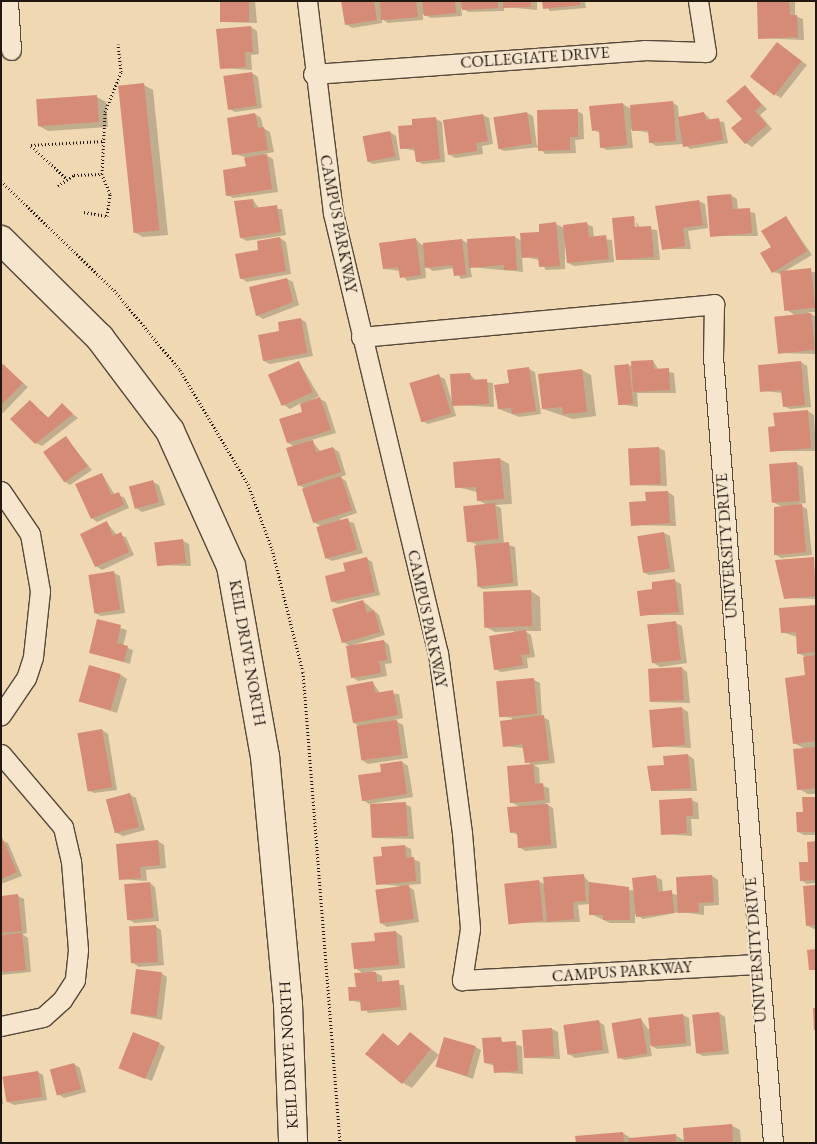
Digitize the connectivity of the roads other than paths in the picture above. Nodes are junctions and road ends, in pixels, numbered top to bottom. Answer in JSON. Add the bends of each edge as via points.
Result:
{"nodes":[{"id":1,"x":8,"y":1,"type":"edge"},
{"id":2,"x":307,"y":1,"type":"edge"},
{"id":3,"x":698,"y":1,"type":"edge"},
{"id":4,"x":11,"y":50,"type":"dead end"},
{"id":5,"x":313,"y":74,"type":"junction"},
{"id":6,"x":1,"y":240,"type":"edge"},
{"id":7,"x":360,"y":337,"type":"junction"},
{"id":8,"x":1,"y":490,"type":"edge"},
{"id":9,"x":1,"y":715,"type":"edge"},
{"id":10,"x":1,"y":754,"type":"edge"},
{"id":11,"x":757,"y":964,"type":"junction"},
{"id":12,"x":1,"y":1026,"type":"edge"},
{"id":13,"x":293,"y":1143,"type":"edge"},
{"id":14,"x":773,"y":1143,"type":"edge"}],
"edges":[{"from":1,"to":4,"type":"street"},
{"from":2,"to":5,"type":"street","name":"CAMPUS PARKWAY"},
{"from":3,"to":5,"type":"street","name":"COLLEGIATE DRIVE","via":[[706,52],[644,50]]},
{"from":5,"to":7,"type":"street","name":"CAMPUS PARKWAY","via":[[332,213]]},
{"from":6,"to":13,"type":"street","name":"KEIL DRIVE NORTH","via":[[100,338],[170,431],[231,566],[265,756],[288,1004]]},
{"from":7,"to":11,"type":"street","name":"CAMPUS PARKWAY","via":[[438,652],[468,910],[462,980]]},
{"from":7,"to":11,"type":"street","name":"UNIVERSITY DRIVE","via":[[714,304],[713,356]]},
{"from":8,"to":9,"type":"street","via":[[30,534],[40,591],[32,657],[26,678]]},
{"from":10,"to":12,"type":"street","via":[[63,827],[71,861],[78,950],[75,980],[62,1000],[43,1017]]},
{"from":11,"to":14,"type":"street","name":"UNIVERSITY DRIVE"}]}
